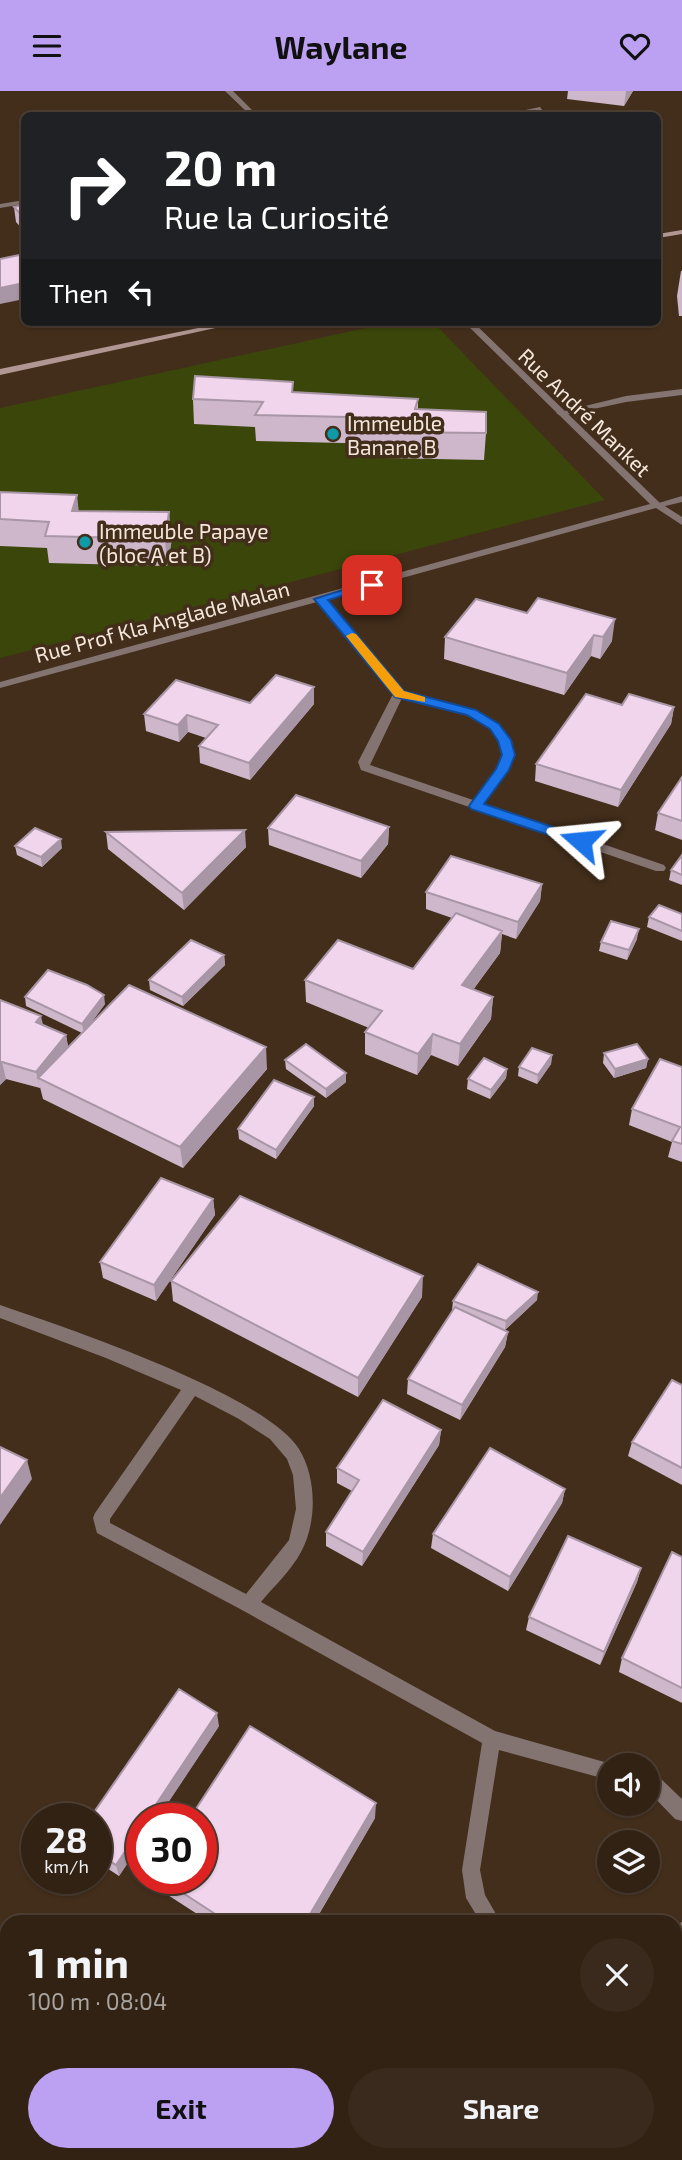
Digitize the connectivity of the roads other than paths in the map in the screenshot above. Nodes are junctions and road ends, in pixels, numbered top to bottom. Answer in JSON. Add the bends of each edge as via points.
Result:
{"nodes":[{"id":1,"x":229,"y":91,"type":"edge"},
{"id":2,"x":540,"y":109,"type":"dead end"},
{"id":3,"x":251,"y":112,"type":"edge"},
{"id":4,"x":523,"y":112,"type":"edge"},
{"id":5,"x":21,"y":202,"type":"edge"},
{"id":6,"x":0,"y":206,"type":"edge"},
{"id":7,"x":682,"y":232,"type":"edge"},
{"id":8,"x":661,"y":236,"type":"edge"},
{"id":9,"x":220,"y":326,"type":"edge"},
{"id":10,"x":472,"y":326,"type":"edge"},
{"id":11,"x":0,"y":372,"type":"edge"},
{"id":12,"x":682,"y":393,"type":"edge"},
{"id":13,"x":561,"y":413,"type":"junction"},
{"id":14,"x":682,"y":499,"type":"edge"},
{"id":15,"x":657,"y":505,"type":"junction"},
{"id":16,"x":682,"y":522,"type":"edge"},
{"id":17,"x":320,"y":599,"type":"junction"},
{"id":18,"x":0,"y":685,"type":"edge"},
{"id":19,"x":399,"y":694,"type":"junction"},
{"id":20,"x":475,"y":806,"type":"junction"},
{"id":21,"x":660,"y":867,"type":"dead end"},
{"id":22,"x":0,"y":1311,"type":"edge"},
{"id":23,"x":193,"y":1386,"type":"junction"},
{"id":24,"x":248,"y":1604,"type":"junction"},
{"id":25,"x":492,"y":1739,"type":"junction"},
{"id":26,"x":597,"y":1769,"type":"edge"},
{"id":27,"x":660,"y":1790,"type":"edge"},
{"id":28,"x":682,"y":1812,"type":"edge"},
{"id":29,"x":487,"y":1915,"type":"edge"}],
"edges":[{"from":1,"to":3,"type":"street"},
{"from":2,"to":4,"type":"street"},
{"from":5,"to":6,"type":"street"},
{"from":7,"to":8,"type":"main road"},
{"from":9,"to":11,"type":"main road"},
{"from":10,"to":13,"type":"street","name":"Rue André Manket"},
{"from":12,"to":13,"type":"street"},
{"from":13,"to":15,"type":"street","name":"Rue André Manket"},
{"from":14,"to":15,"type":"street","name":"Rue Prof Kla Anglade Malan"},
{"from":15,"to":16,"type":"street","name":"Rue André Manket"},
{"from":15,"to":17,"type":"street","name":"Rue Prof Kla Anglade Malan"},
{"from":17,"to":18,"type":"street","name":"Rue Prof Kla Anglade Malan"},
{"from":17,"to":19,"type":"street"},
{"from":19,"to":20,"type":"street","via":[[472,713],[495,726],[505,740],[508,755],[503,770]]},
{"from":19,"to":20,"type":"street","via":[[365,767]]},
{"from":20,"to":21,"type":"street"},
{"from":22,"to":23,"type":"street"},
{"from":23,"to":24,"type":"street","via":[[267,1428],[293,1452],[303,1482],[304,1513],[296,1545]]},
{"from":23,"to":24,"type":"street","via":[[100,1524]]},
{"from":24,"to":25,"type":"street"},
{"from":25,"to":26,"type":"street"},
{"from":25,"to":29,"type":"street","via":[[471,1871],[476,1898]]},
{"from":27,"to":28,"type":"street"}]}
